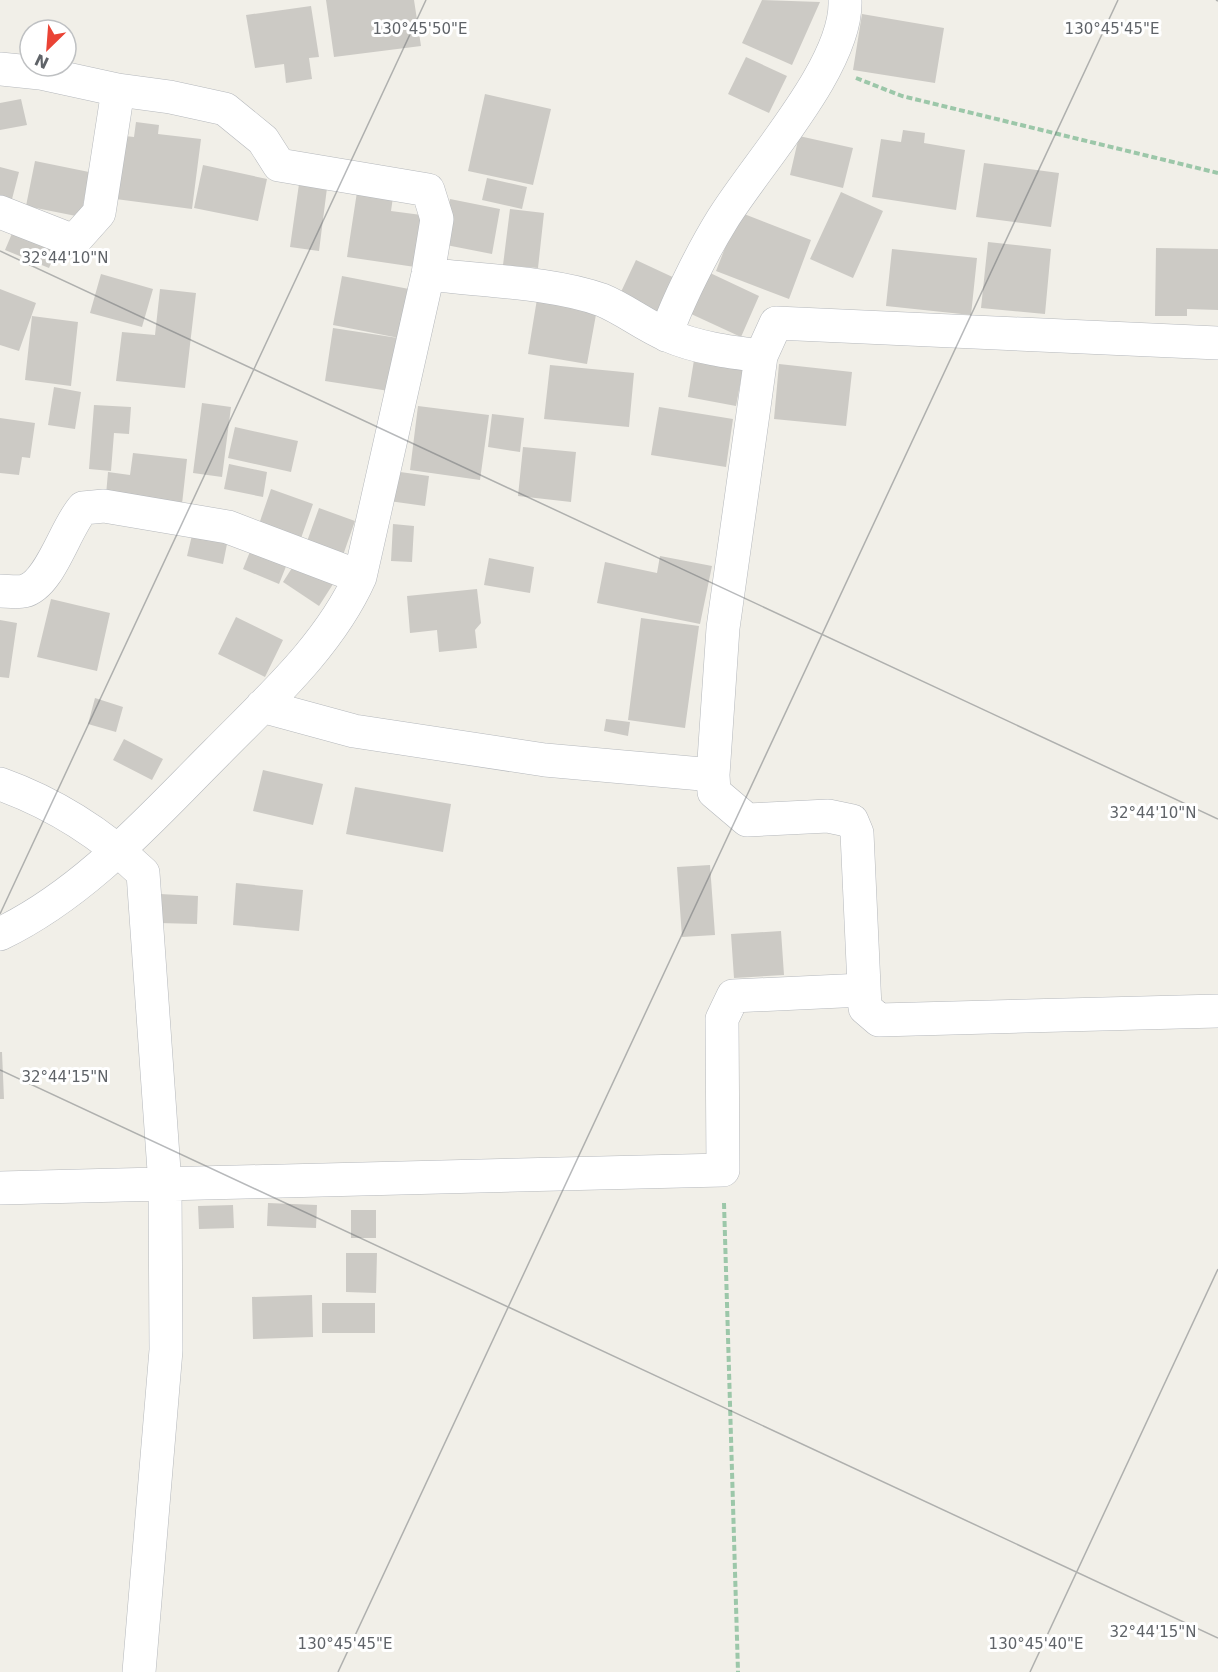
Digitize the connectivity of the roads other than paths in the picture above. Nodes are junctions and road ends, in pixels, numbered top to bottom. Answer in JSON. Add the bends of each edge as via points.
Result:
{"nodes":[{"id":1,"x":845,"y":0,"type":"edge"},
{"id":2,"x":0,"y":69,"type":"edge"},
{"id":3,"x":118,"y":90,"type":"junction"},
{"id":4,"x":0,"y":212,"type":"edge"},
{"id":5,"x":428,"y":274,"type":"junction"},
{"id":6,"x":666,"y":335,"type":"junction"},
{"id":7,"x":1218,"y":343,"type":"edge"},
{"id":8,"x":761,"y":356,"type":"junction"},
{"id":9,"x":360,"y":577,"type":"junction"},
{"id":10,"x":0,"y":591,"type":"edge"},
{"id":11,"x":262,"y":706,"type":"junction"},
{"id":12,"x":713,"y":775,"type":"junction"},
{"id":13,"x":0,"y":784,"type":"edge"},
{"id":14,"x":119,"y":850,"type":"junction"},
{"id":15,"x":0,"y":934,"type":"edge"},
{"id":16,"x":863,"y":990,"type":"junction"},
{"id":17,"x":1218,"y":1011,"type":"edge"},
{"id":18,"x":165,"y":1185,"type":"junction"},
{"id":19,"x":0,"y":1188,"type":"edge"},
{"id":20,"x":139,"y":1672,"type":"edge"}],
"edges":[{"from":1,"to":6,"type":"street","via":[[846,16],[828,67],[721,221]]},
{"from":2,"to":3,"type":"street","via":[[40,73]]},
{"from":3,"to":4,"type":"street","via":[[99,213],[74,241]]},
{"from":3,"to":5,"type":"street","via":[[225,109],[263,140],[279,165],[428,190],[437,219]]},
{"from":5,"to":6,"type":"street","via":[[561,290],[602,300]]},
{"from":5,"to":9,"type":"street"},
{"from":6,"to":8,"type":"street","via":[[717,350]]},
{"from":7,"to":8,"type":"street","via":[[776,324]]},
{"from":8,"to":12,"type":"street","via":[[723,628]]},
{"from":9,"to":10,"type":"street","via":[[228,527],[104,506],[83,508],[72,520],[43,578],[25,591]]},
{"from":9,"to":11,"type":"street","via":[[347,606],[321,641]]},
{"from":11,"to":12,"type":"street","via":[[354,731],[545,760]]},
{"from":11,"to":14,"type":"street"},
{"from":12,"to":16,"type":"street","via":[[714,792],[747,820],[828,816],[852,821],[857,833]]},
{"from":13,"to":14,"type":"street","via":[[29,794]]},
{"from":14,"to":15,"type":"street","via":[[36,916]]},
{"from":14,"to":18,"type":"street","via":[[143,873]]},
{"from":16,"to":17,"type":"street","via":[[865,1008],[879,1020]]},
{"from":16,"to":18,"type":"street","via":[[733,996],[722,1019],[723,1170]]},
{"from":18,"to":19,"type":"street"},
{"from":18,"to":20,"type":"street","via":[[166,1350]]}]}
